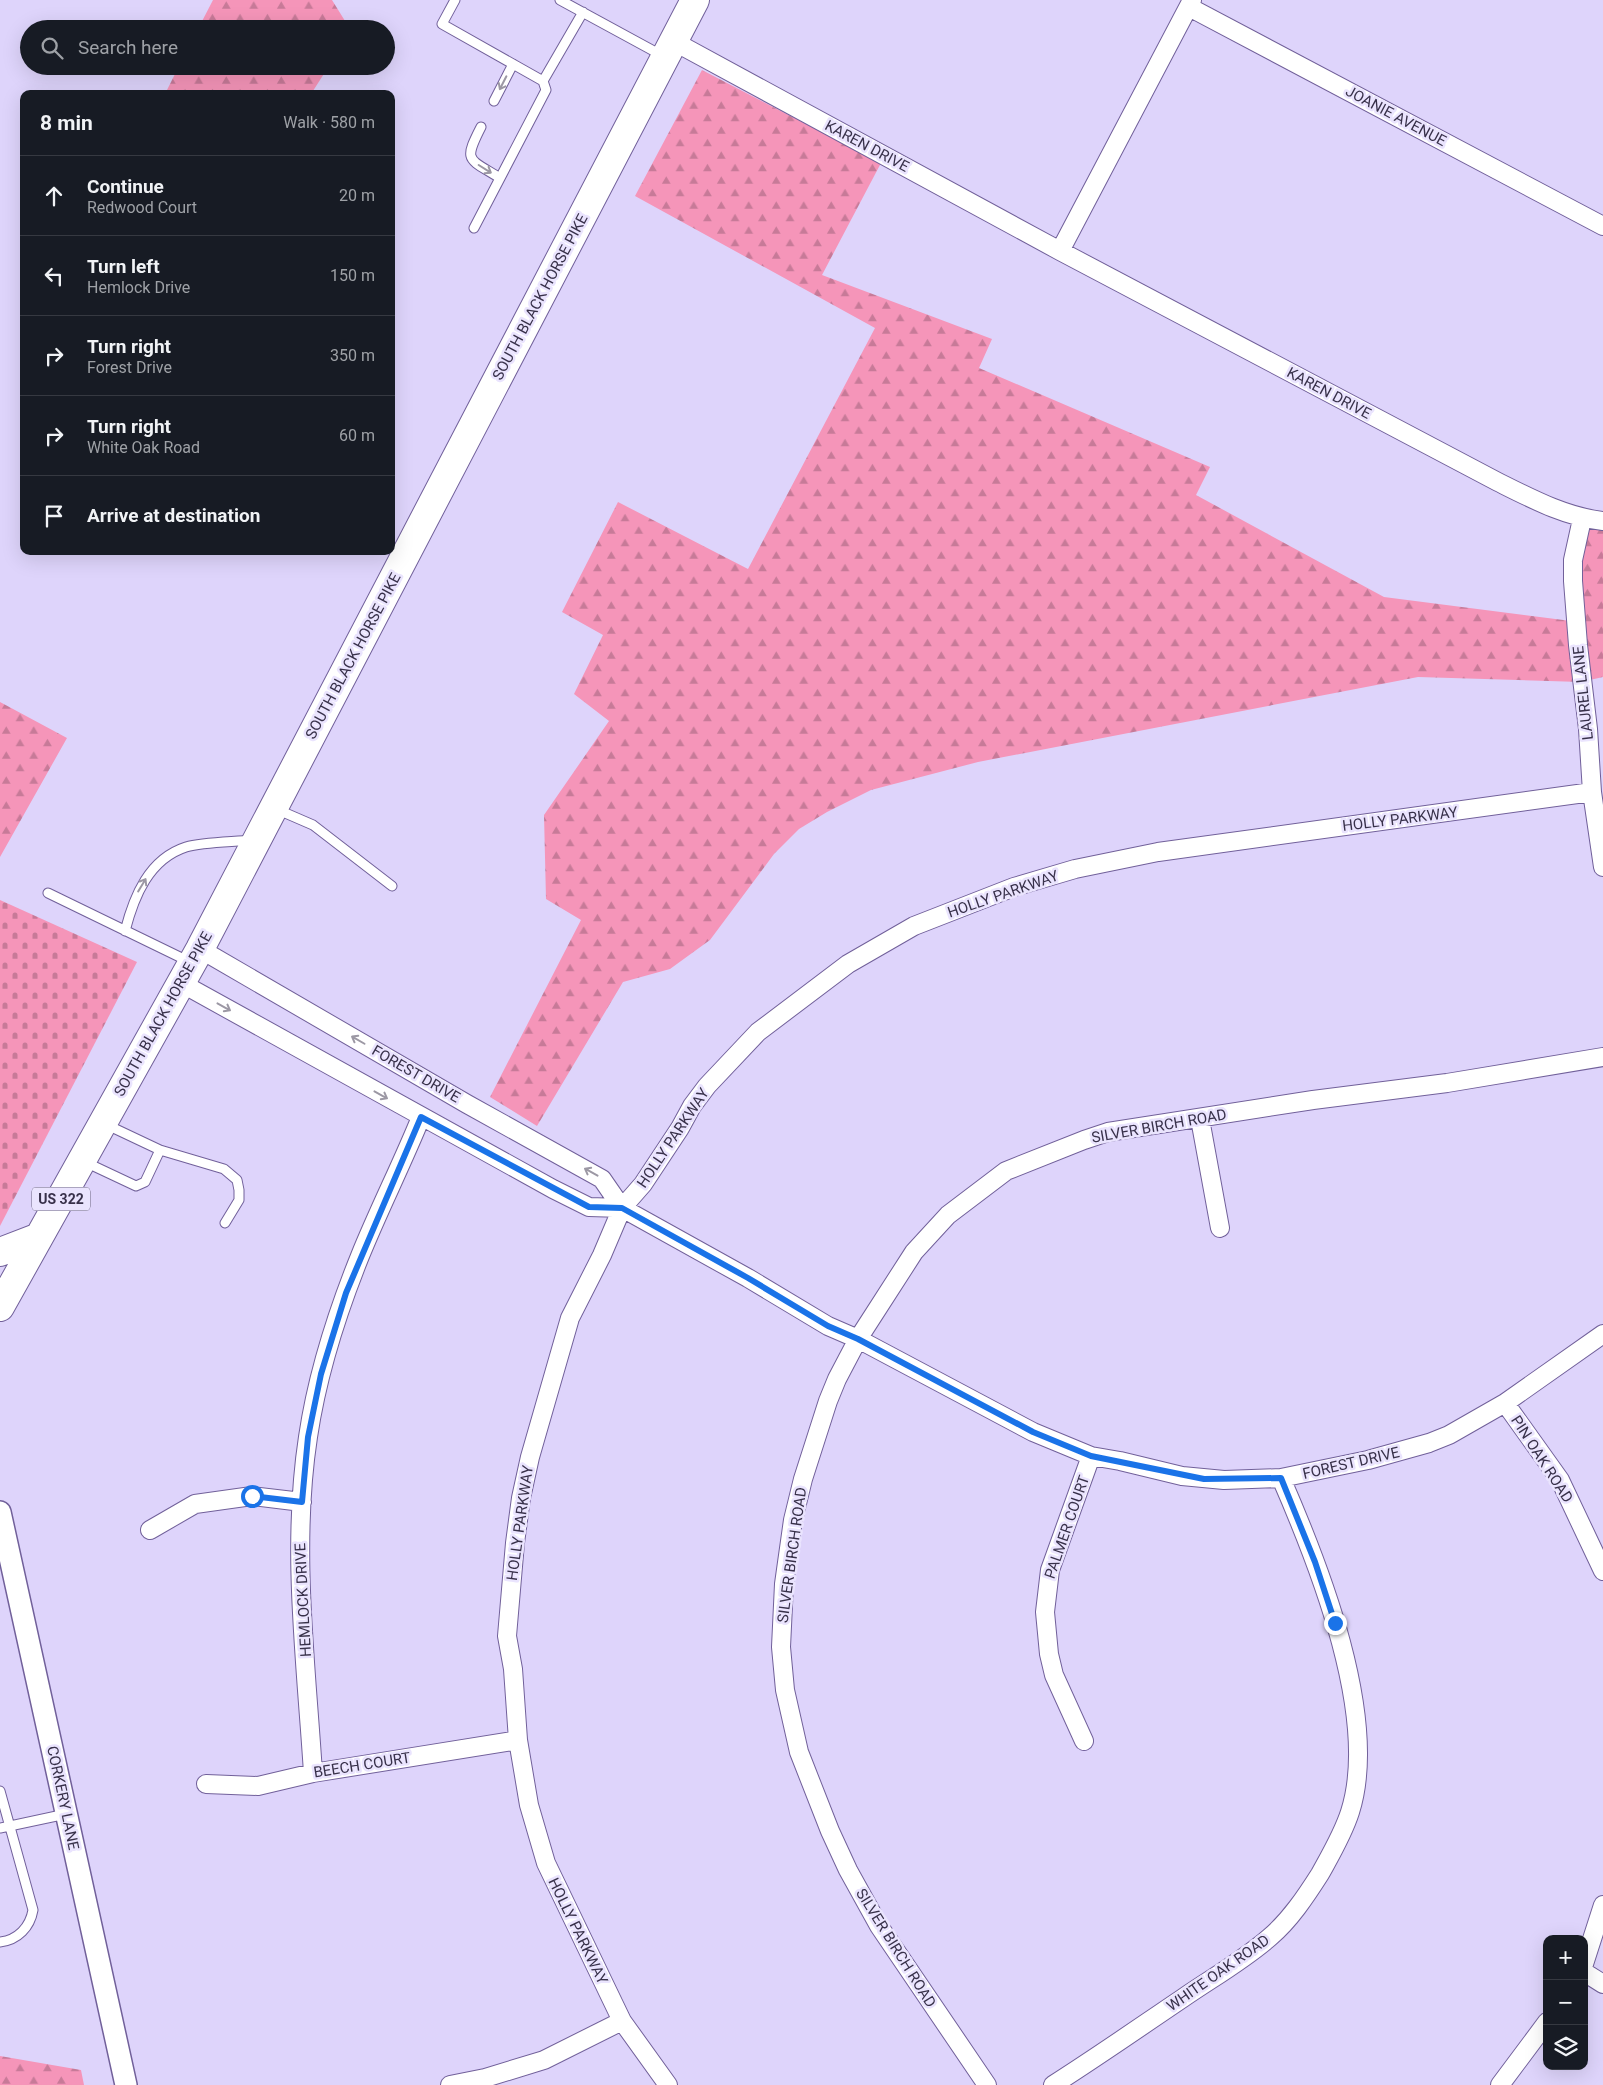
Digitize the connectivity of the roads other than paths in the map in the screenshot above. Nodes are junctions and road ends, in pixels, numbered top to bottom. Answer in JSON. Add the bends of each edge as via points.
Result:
{"nodes":[{"id":1,"x":455,"y":0,"type":"edge"},
{"id":2,"x":560,"y":0,"type":"edge"},
{"id":3,"x":696,"y":0,"type":"edge"},
{"id":4,"x":1190,"y":3,"type":"edge"},
{"id":5,"x":583,"y":12,"type":"junction"},
{"id":6,"x":669,"y":49,"type":"junction"},
{"id":7,"x":513,"y":64,"type":"junction"},
{"id":8,"x":543,"y":81,"type":"junction"},
{"id":9,"x":494,"y":101,"type":"dead end"},
{"id":10,"x":481,"y":126,"type":"dead end"},
{"id":11,"x":500,"y":178,"type":"junction"},
{"id":12,"x":1603,"y":226,"type":"edge"},
{"id":13,"x":474,"y":228,"type":"dead end"},
{"id":14,"x":1060,"y":252,"type":"junction"},
{"id":15,"x":1582,"y":519,"type":"junction"},
{"id":16,"x":1603,"y":521,"type":"edge"},
{"id":17,"x":1592,"y":792,"type":"junction"},
{"id":18,"x":274,"y":808,"type":"junction"},
{"id":19,"x":257,"y":839,"type":"junction"},
{"id":20,"x":1603,"y":867,"type":"edge"},
{"id":21,"x":392,"y":886,"type":"dead end"},
{"id":22,"x":48,"y":893,"type":"dead end"},
{"id":23,"x":125,"y":931,"type":"junction"},
{"id":24,"x":191,"y":965,"type":"junction"},
{"id":25,"x":1603,"y":1057,"type":"edge"},
{"id":26,"x":421,"y":1117,"type":"junction"},
{"id":27,"x":1200,"y":1119,"type":"junction"},
{"id":28,"x":103,"y":1123,"type":"junction"},
{"id":29,"x":160,"y":1150,"type":"junction"},
{"id":30,"x":82,"y":1161,"type":"junction"},
{"id":31,"x":622,"y":1208,"type":"junction"},
{"id":32,"x":225,"y":1224,"type":"dead end"},
{"id":33,"x":1220,"y":1228,"type":"dead end"},
{"id":34,"x":39,"y":1237,"type":"junction"},
{"id":35,"x":0,"y":1252,"type":"edge"},
{"id":36,"x":0,"y":1307,"type":"edge"},
{"id":37,"x":1603,"y":1334,"type":"edge"},
{"id":38,"x":858,"y":1339,"type":"junction"},
{"id":39,"x":1505,"y":1403,"type":"junction"},
{"id":40,"x":1091,"y":1456,"type":"junction"},
{"id":41,"x":1281,"y":1478,"type":"junction"},
{"id":42,"x":302,"y":1502,"type":"junction"},
{"id":43,"x":0,"y":1512,"type":"edge"},
{"id":44,"x":150,"y":1530,"type":"dead end"},
{"id":45,"x":1603,"y":1571,"type":"edge"},
{"id":46,"x":518,"y":1740,"type":"junction"},
{"id":47,"x":1084,"y":1741,"type":"dead end"},
{"id":48,"x":313,"y":1773,"type":"junction"},
{"id":49,"x":206,"y":1784,"type":"dead end"},
{"id":50,"x":0,"y":1791,"type":"edge"},
{"id":51,"x":66,"y":1814,"type":"junction"},
{"id":52,"x":10,"y":1826,"type":"junction"},
{"id":53,"x":0,"y":1828,"type":"edge"},
{"id":54,"x":1603,"y":1905,"type":"edge"},
{"id":55,"x":0,"y":1942,"type":"edge"},
{"id":56,"x":1588,"y":1952,"type":"edge"},
{"id":57,"x":1588,"y":1975,"type":"edge"},
{"id":58,"x":1603,"y":1984,"type":"edge"},
{"id":59,"x":622,"y":2021,"type":"junction"},
{"id":60,"x":1545,"y":2025,"type":"edge"},
{"id":61,"x":126,"y":2085,"type":"edge"},
{"id":62,"x":450,"y":2085,"type":"edge"},
{"id":63,"x":668,"y":2085,"type":"edge"},
{"id":64,"x":987,"y":2085,"type":"edge"},
{"id":65,"x":1053,"y":2085,"type":"edge"},
{"id":66,"x":1500,"y":2085,"type":"edge"}],
"edges":[{"from":1,"to":7,"type":"lane","via":[[442,24]]},
{"from":2,"to":5,"type":"lane"},
{"from":3,"to":6,"type":"highway","name":"SOUTH BLACK HORSE PIKE","number":"US 322"},
{"from":4,"to":12,"type":"street","name":"JOANIE AVENUE"},
{"from":4,"to":14,"type":"street"},
{"from":5,"to":6,"type":"lane"},
{"from":5,"to":8,"type":"lane"},
{"from":6,"to":14,"type":"street","name":"KAREN DRIVE"},
{"from":6,"to":18,"type":"highway","name":"SOUTH BLACK HORSE PIKE","number":"US 322"},
{"from":7,"to":8,"type":"lane"},
{"from":7,"to":9,"type":"lane","one_way":true},
{"from":8,"to":11,"type":"lane","via":[[546,90]]},
{"from":10,"to":11,"type":"lane","one_way":true,"via":[[469,150],[470,157]]},
{"from":11,"to":13,"type":"lane"},
{"from":14,"to":15,"type":"street","name":"KAREN DRIVE","via":[[1498,482]]},
{"from":15,"to":16,"type":"street","name":"KAREN DRIVE"},
{"from":15,"to":17,"type":"street","name":"LAUREL LANE","via":[[1574,553],[1573,581]]},
{"from":17,"to":20,"type":"street","name":"LAUREL LANE"},
{"from":17,"to":31,"type":"street","name":"HOLLY PARKWAY","via":[[1117,860],[1033,880],[914,926],[848,964],[758,1032],[697,1100],[643,1184]]},
{"from":18,"to":19,"type":"highway","name":"SOUTH BLACK HORSE PIKE","number":"US 322"},
{"from":18,"to":21,"type":"lane","via":[[313,825]]},
{"from":23,"to":19,"type":"lane","one_way":true,"via":[[141,886],[164,858],[188,847]]},
{"from":19,"to":24,"type":"highway","name":"SOUTH BLACK HORSE PIKE","number":"US 322"},
{"from":22,"to":23,"type":"lane"},
{"from":23,"to":24,"type":"lane"},
{"from":24,"to":26,"type":"street","name":"FOREST DRIVE","one_way":true},
{"from":24,"to":28,"type":"highway","name":"SOUTH BLACK HORSE PIKE","number":"US 322"},
{"from":31,"to":24,"type":"street","name":"FOREST DRIVE","one_way":true,"via":[[602,1179],[467,1104]]},
{"from":25,"to":27,"type":"street","name":"SILVER BIRCH ROAD"},
{"from":26,"to":31,"type":"street","name":"FOREST DRIVE","via":[[589,1207]]},
{"from":26,"to":42,"type":"street","name":"HEMLOCK DRIVE","via":[[346,1293],[321,1374],[308,1437]]},
{"from":27,"to":33,"type":"street"},
{"from":27,"to":38,"type":"street","name":"SILVER BIRCH ROAD","via":[[1108,1132],[1006,1171],[948,1215],[914,1252]]},
{"from":28,"to":29,"type":"lane"},
{"from":28,"to":30,"type":"highway","name":"SOUTH BLACK HORSE PIKE","number":"US 322"},
{"from":29,"to":30,"type":"lane","via":[[145,1182],[136,1186]]},
{"from":29,"to":32,"type":"lane","via":[[224,1169],[237,1180],[238,1200]]},
{"from":30,"to":34,"type":"highway","name":"SOUTH BLACK HORSE PIKE","number":"US 322"},
{"from":31,"to":38,"type":"street","name":"FOREST DRIVE","via":[[828,1326]]},
{"from":31,"to":46,"type":"street","name":"HOLLY PARKWAY","via":[[565,1332],[530,1457],[515,1543],[507,1636]]},
{"from":34,"to":35,"type":"highway"},
{"from":34,"to":36,"type":"highway","name":"SOUTH BLACK HORSE PIKE","number":"US 322"},
{"from":37,"to":39,"type":"street","name":"FOREST DRIVE"},
{"from":38,"to":40,"type":"street","name":"FOREST DRIVE","via":[[1033,1432]]},
{"from":38,"to":64,"type":"street","name":"SILVER BIRCH ROAD","via":[[836,1379],[815,1438],[794,1520],[781,1626],[785,1690],[806,1772],[848,1870],[892,1947]]},
{"from":39,"to":41,"type":"street","name":"FOREST DRIVE","via":[[1422,1446]]},
{"from":39,"to":45,"type":"street","name":"PIN OAK ROAD","via":[[1560,1480]]},
{"from":40,"to":41,"type":"street","name":"FOREST DRIVE","via":[[1204,1479]]},
{"from":40,"to":47,"type":"street","name":"PALMER COURT","via":[[1050,1570],[1045,1612],[1054,1675]]},
{"from":41,"to":65,"type":"street","name":"WHITE OAK ROAD","via":[[1315,1562],[1351,1684],[1358,1748],[1351,1811],[1334,1850],[1312,1886],[1271,1936]]},
{"from":42,"to":44,"type":"street","via":[[252,1496],[195,1504]]},
{"from":42,"to":48,"type":"street","name":"HEMLOCK DRIVE","via":[[300,1581]]},
{"from":43,"to":51,"type":"street","name":"CORKERY LANE"},
{"from":46,"to":48,"type":"street","name":"BEECH COURT"},
{"from":46,"to":59,"type":"street","name":"HOLLY PARKWAY","via":[[529,1805],[546,1863]]},
{"from":48,"to":49,"type":"street","name":"BEECH COURT","via":[[258,1786]]},
{"from":50,"to":52,"type":"lane"},
{"from":51,"to":52,"type":"lane"},
{"from":51,"to":61,"type":"street","name":"CORKERY LANE"},
{"from":52,"to":53,"type":"lane"},
{"from":52,"to":55,"type":"lane","via":[[34,1910],[32,1919],[22,1932],[10,1941]]},
{"from":54,"to":56,"type":"street"},
{"from":57,"to":58,"type":"street"},
{"from":59,"to":62,"type":"street","via":[[544,2060]]},
{"from":59,"to":63,"type":"street","name":"HOLLY PARKWAY"},
{"from":60,"to":66,"type":"street"}]}
